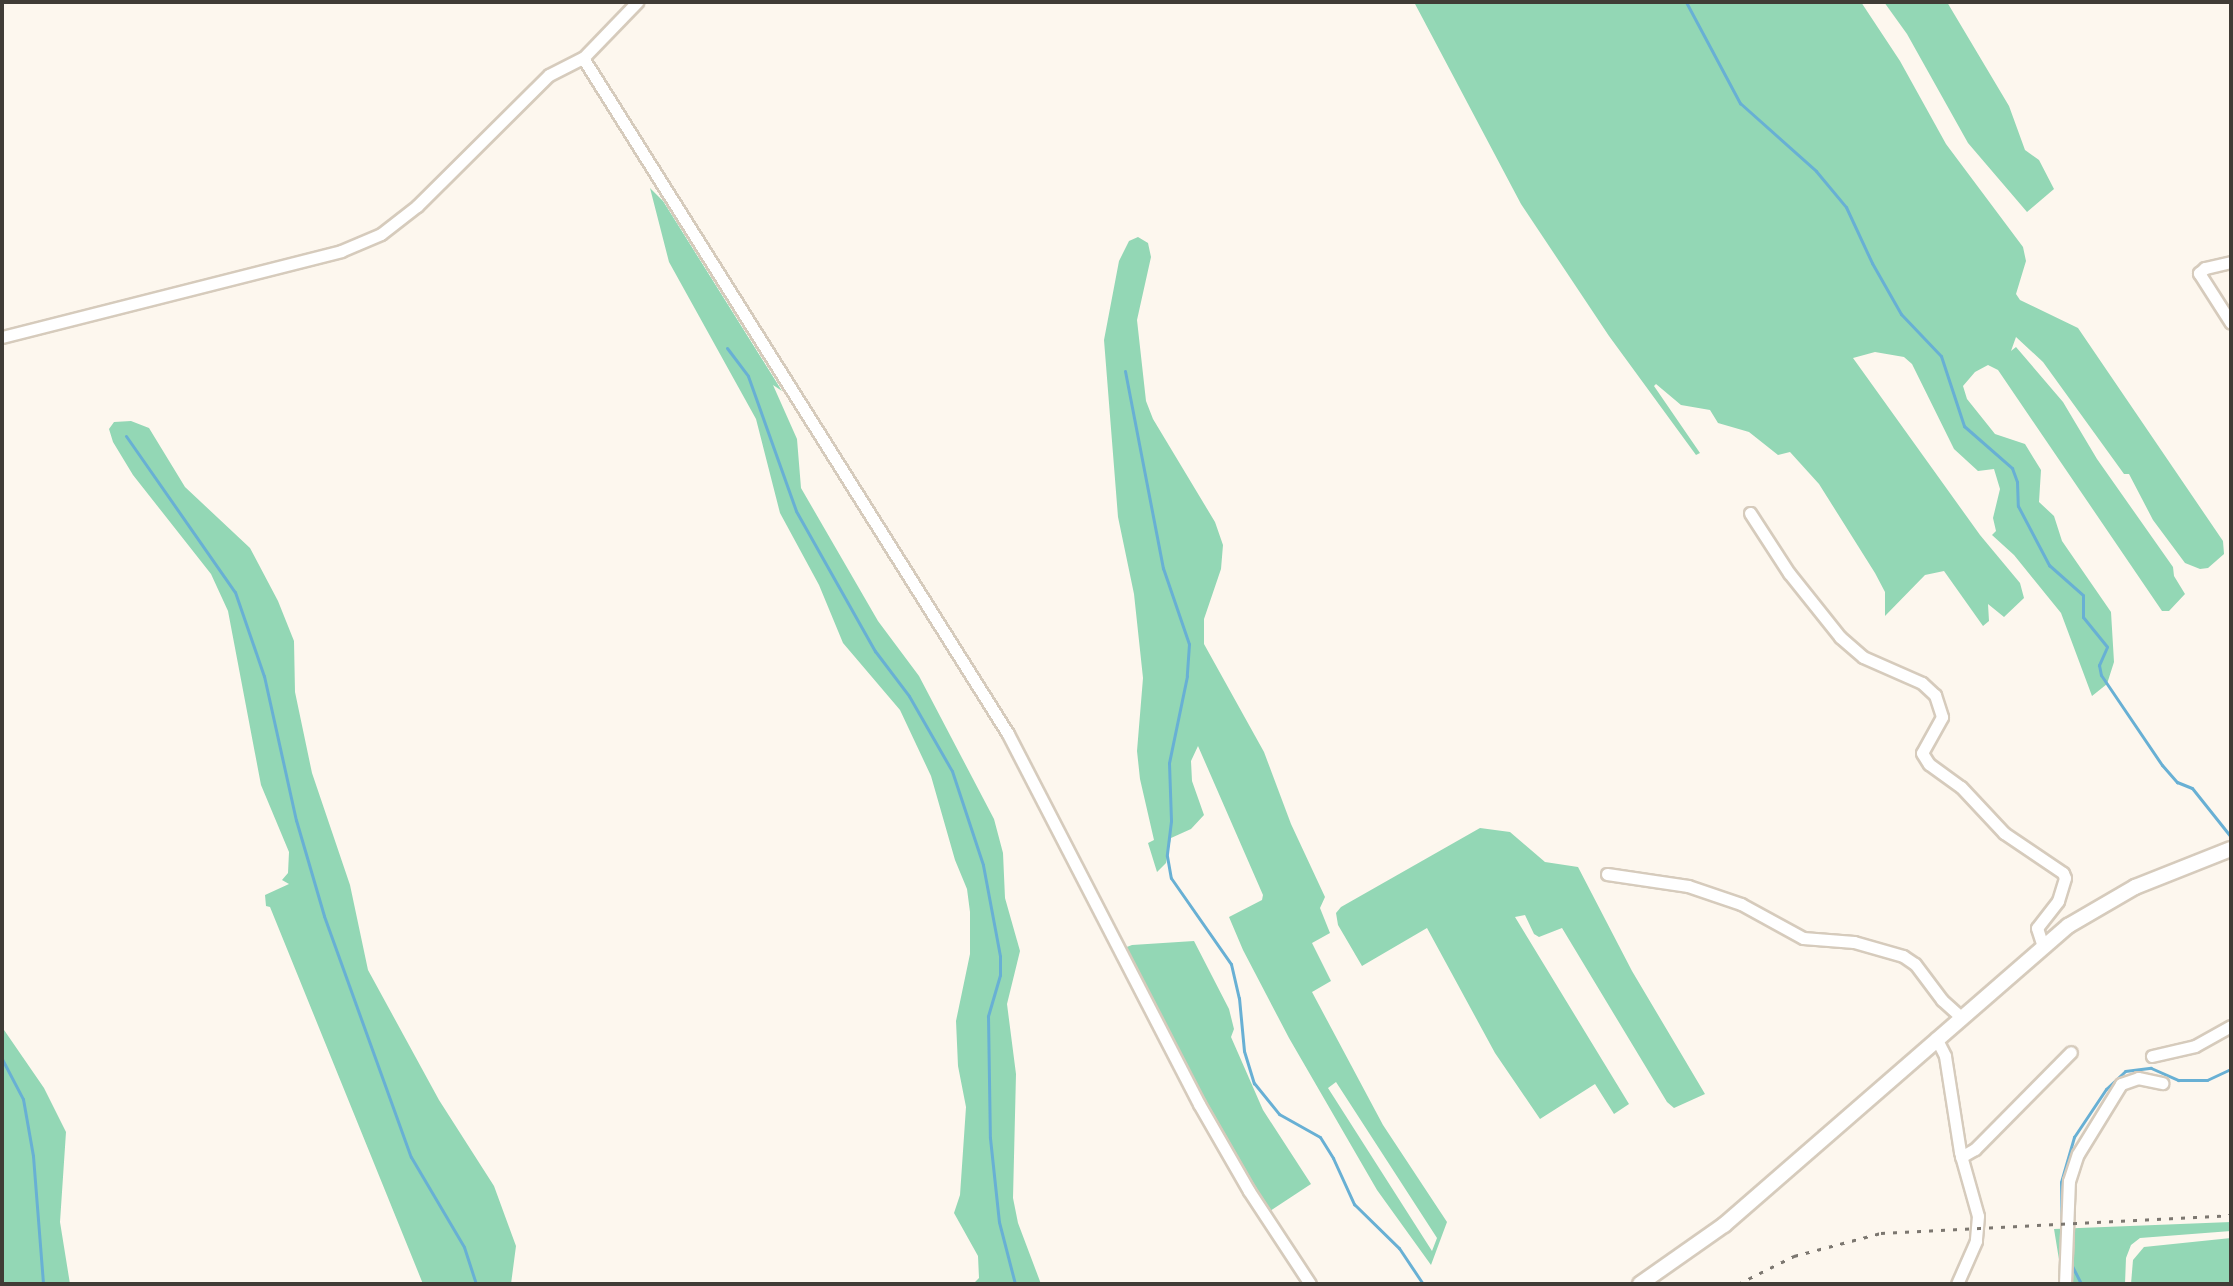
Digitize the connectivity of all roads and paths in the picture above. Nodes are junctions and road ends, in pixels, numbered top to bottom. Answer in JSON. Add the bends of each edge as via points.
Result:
{"nodes":[{"id":1,"x":637,"y":2,"type":"edge"},
{"id":2,"x":583,"y":58,"type":"junction"},
{"id":3,"x":2231,"y":262,"type":"edge"},
{"id":4,"x":2231,"y":323,"type":"edge"},
{"id":5,"x":2,"y":337,"type":"edge"},
{"id":6,"x":1750,"y":513,"type":"dead end"},
{"id":7,"x":2231,"y":849,"type":"edge"},
{"id":8,"x":1607,"y":874,"type":"dead end"},
{"id":9,"x":2043,"y":946,"type":"junction"},
{"id":10,"x":1961,"y":1017,"type":"junction"},
{"id":11,"x":2231,"y":1026,"type":"edge"},
{"id":12,"x":1936,"y":1038,"type":"junction"},
{"id":13,"x":2071,"y":1052,"type":"dead end"},
{"id":14,"x":2152,"y":1056,"type":"dead end"},
{"id":15,"x":2162,"y":1083,"type":"dead end"},
{"id":16,"x":1961,"y":1157,"type":"junction"},
{"id":17,"x":1310,"y":1284,"type":"edge"},
{"id":18,"x":1640,"y":1284,"type":"edge"},
{"id":19,"x":1957,"y":1284,"type":"edge"},
{"id":20,"x":2065,"y":1284,"type":"edge"}],
"edges":[{"from":1,"to":2,"type":"street"},
{"from":2,"to":5,"type":"street","via":[[549,75],[417,206],[381,234],[341,251]]},
{"from":2,"to":17,"type":"street","via":[[1008,734],[1199,1104]]},
{"from":3,"to":4,"type":"street","via":[[2199,273]]},
{"from":6,"to":9,"type":"street","via":[[1840,637],[1863,657],[1922,683],[1935,695],[1942,717],[1922,753],[1929,764],[1961,787],[2004,833],[2063,873],[2058,901],[2037,928]]},
{"from":7,"to":9,"type":"main road","via":[[2135,887]]},
{"from":8,"to":10,"type":"street","via":[[1688,886],[1741,904],[1803,938],[1854,942],[1903,956]]},
{"from":9,"to":10,"type":"main road"},
{"from":10,"to":12,"type":"main road"},
{"from":11,"to":14,"type":"street","via":[[2195,1046]]},
{"from":12,"to":16,"type":"street","via":[[1945,1056]]},
{"from":12,"to":18,"type":"main road","via":[[1724,1225]]},
{"from":13,"to":16,"type":"street"},
{"from":15,"to":20,"type":"street","via":[[2138,1078],[2121,1084],[2078,1154],[2069,1181]]},
{"from":16,"to":19,"type":"street","via":[[1978,1224]]}]}
